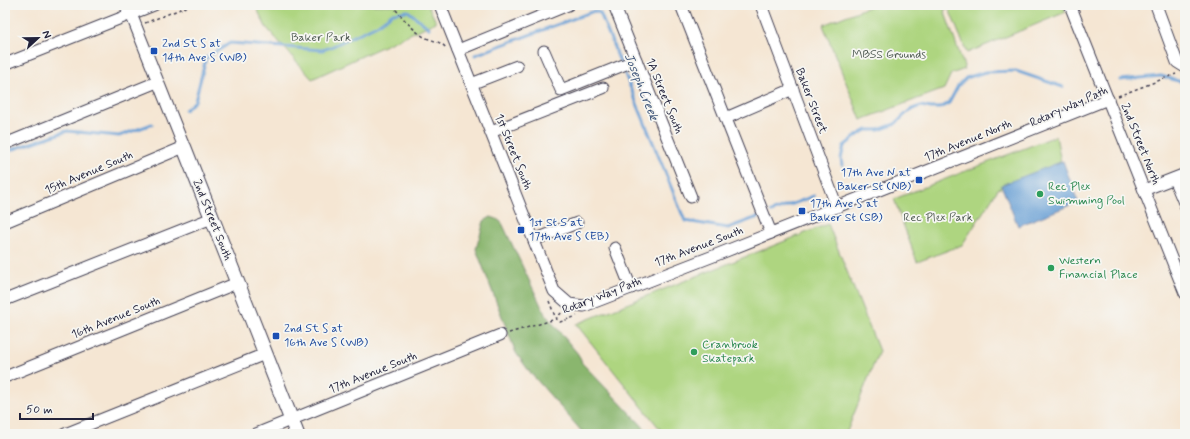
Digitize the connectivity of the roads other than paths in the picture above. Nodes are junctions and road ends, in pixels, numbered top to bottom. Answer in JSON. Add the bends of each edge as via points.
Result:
{"nodes":[{"id":1,"x":154,"y":5,"type":"edge"},
{"id":2,"x":440,"y":5,"type":"edge"},
{"id":3,"x":566,"y":5,"type":"edge"},
{"id":4,"x":614,"y":5,"type":"edge"},
{"id":5,"x":681,"y":5,"type":"edge"},
{"id":6,"x":761,"y":5,"type":"edge"},
{"id":7,"x":1070,"y":5,"type":"edge"},
{"id":8,"x":1156,"y":5,"type":"edge"},
{"id":9,"x":131,"y":15,"type":"edge"},
{"id":10,"x":458,"y":50,"type":"junction"},
{"id":11,"x":544,"y":51,"type":"dead end"},
{"id":12,"x":636,"y":60,"type":"junction"},
{"id":13,"x":5,"y":64,"type":"edge"},
{"id":14,"x":517,"y":66,"type":"dead end"},
{"id":15,"x":1185,"y":67,"type":"edge"},
{"id":16,"x":157,"y":82,"type":"junction"},
{"id":17,"x":472,"y":84,"type":"junction"},
{"id":18,"x":603,"y":88,"type":"dead end"},
{"id":19,"x":793,"y":89,"type":"junction"},
{"id":20,"x":1108,"y":99,"type":"junction"},
{"id":21,"x":726,"y":118,"type":"junction"},
{"id":22,"x":491,"y":132,"type":"junction"},
{"id":23,"x":5,"y":144,"type":"edge"},
{"id":24,"x":184,"y":148,"type":"junction"},
{"id":25,"x":1180,"y":176,"type":"edge"},
{"id":26,"x":1144,"y":190,"type":"junction"},
{"id":27,"x":691,"y":197,"type":"dead end"},
{"id":28,"x":1185,"y":204,"type":"edge"},
{"id":29,"x":837,"y":207,"type":"junction"},
{"id":30,"x":212,"y":218,"type":"junction"},
{"id":31,"x":5,"y":222,"type":"edge"},
{"id":32,"x":576,"y":224,"type":"dead end"},
{"id":33,"x":771,"y":233,"type":"junction"},
{"id":34,"x":534,"y":240,"type":"junction"},
{"id":35,"x":615,"y":248,"type":"dead end"},
{"id":36,"x":1181,"y":271,"type":"edge"},
{"id":37,"x":237,"y":283,"type":"junction"},
{"id":38,"x":631,"y":288,"type":"junction"},
{"id":39,"x":1185,"y":293,"type":"edge"},
{"id":40,"x":5,"y":300,"type":"edge"},
{"id":41,"x":569,"y":304,"type":"joint"},
{"id":42,"x":500,"y":335,"type":"dead end"},
{"id":43,"x":265,"y":354,"type":"junction"},
{"id":44,"x":5,"y":377,"type":"edge"},
{"id":45,"x":291,"y":420,"type":"junction"},
{"id":46,"x":65,"y":434,"type":"edge"},
{"id":47,"x":256,"y":434,"type":"edge"},
{"id":48,"x":297,"y":434,"type":"edge"}],
"edges":[{"from":1,"to":9,"type":"street"},
{"from":2,"to":10,"type":"street","name":"1st Street South"},
{"from":3,"to":10,"type":"street"},
{"from":4,"to":12,"type":"street","name":"1A Street South"},
{"from":5,"to":21,"type":"street"},
{"from":6,"to":19,"type":"street","name":"Baker Street"},
{"from":7,"to":20,"type":"street","name":"2nd Street North"},
{"from":8,"to":15,"type":"street","via":[[1177,62]]},
{"from":9,"to":13,"type":"street"},
{"from":9,"to":16,"type":"street","name":"2nd Street South"},
{"from":10,"to":17,"type":"street","name":"1st Street South"},
{"from":11,"to":12,"type":"street","via":[[562,90]]},
{"from":12,"to":27,"type":"street","name":"1A Street South"},
{"from":14,"to":17,"type":"street"},
{"from":16,"to":23,"type":"street"},
{"from":16,"to":24,"type":"street","name":"2nd Street South"},
{"from":17,"to":22,"type":"street","name":"1st Street South"},
{"from":18,"to":22,"type":"street"},
{"from":19,"to":21,"type":"street"},
{"from":19,"to":29,"type":"street","name":"Baker Street"},
{"from":20,"to":26,"type":"street","name":"2nd Street North"},
{"from":20,"to":29,"type":"street","name":"17th Avenue North"},
{"from":21,"to":33,"type":"street"},
{"from":22,"to":34,"type":"street","name":"1st Street South"},
{"from":24,"to":30,"type":"main road","name":"2nd Street South"},
{"from":24,"to":31,"type":"street","name":"15th Avenue South"},
{"from":25,"to":26,"type":"street"},
{"from":25,"to":28,"type":"street"},
{"from":26,"to":36,"type":"street","name":"2nd Street North"},
{"from":29,"to":33,"type":"street","name":"17th Avenue South"},
{"from":30,"to":37,"type":"main road","name":"2nd Street South"},
{"from":30,"to":40,"type":"street"},
{"from":32,"to":34,"type":"street"},
{"from":33,"to":38,"type":"street","name":"17th Avenue South"},
{"from":34,"to":41,"type":"street","name":"1st Street South","via":[[554,291]]},
{"from":35,"to":38,"type":"street"},
{"from":36,"to":39,"type":"street","name":"2nd Street North"},
{"from":37,"to":43,"type":"main road","name":"2nd Street South"},
{"from":37,"to":44,"type":"street","name":"16th Avenue South"},
{"from":38,"to":41,"type":"street","name":"17th Avenue South","via":[[584,306]]},
{"from":42,"to":45,"type":"street","name":"17th Avenue South"},
{"from":43,"to":45,"type":"main road","name":"2nd Street South"},
{"from":43,"to":46,"type":"street"},
{"from":45,"to":47,"type":"street","name":"17th Avenue South"},
{"from":45,"to":48,"type":"main road","name":"2nd Street South"}]}
